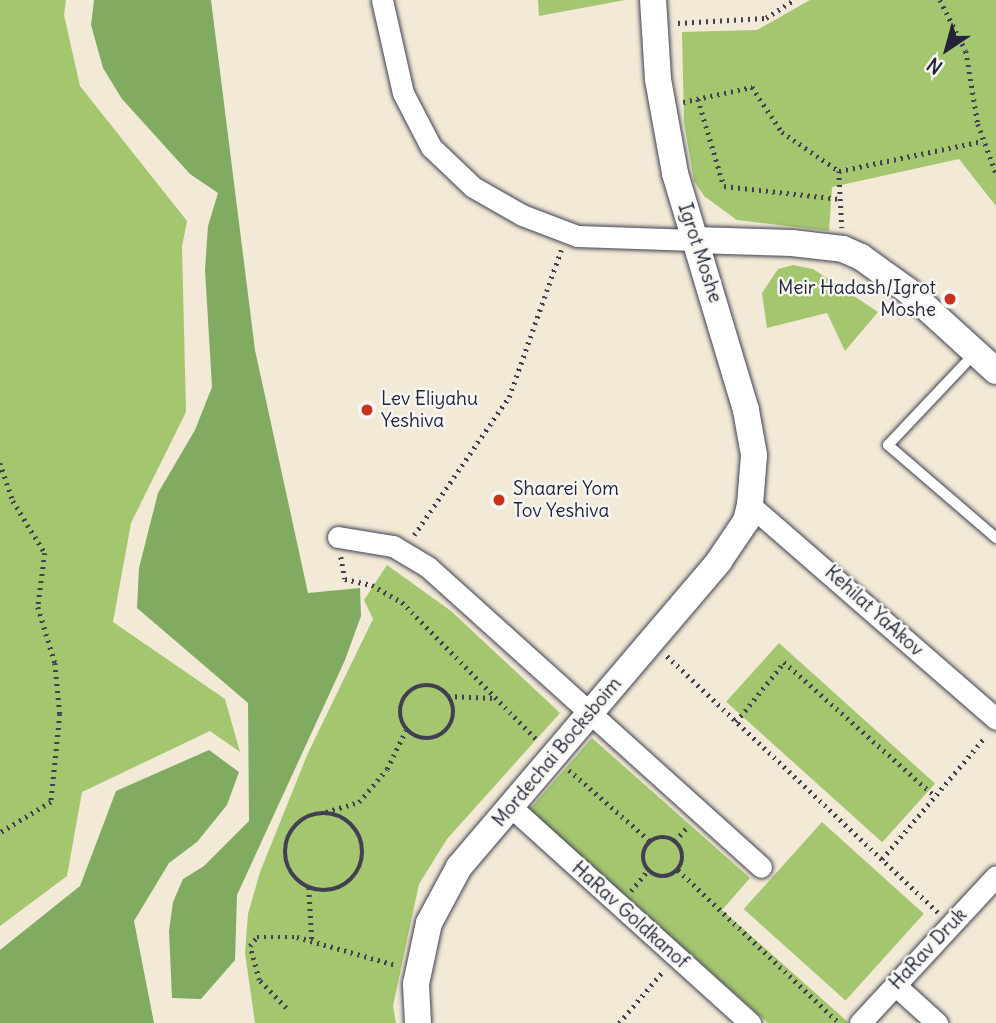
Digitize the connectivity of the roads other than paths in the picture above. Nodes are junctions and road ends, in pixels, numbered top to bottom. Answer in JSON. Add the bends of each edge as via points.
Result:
{"nodes":[{"id":1,"x":382,"y":0,"type":"edge"},
{"id":2,"x":654,"y":12,"type":"edge"},
{"id":3,"x":695,"y":240,"type":"junction"},
{"id":4,"x":976,"y":352,"type":"junction"},
{"id":5,"x":996,"y":370,"type":"edge"},
{"id":6,"x":750,"y":505,"type":"junction"},
{"id":7,"x":338,"y":537,"type":"road end"},
{"id":8,"x":996,"y":538,"type":"edge"},
{"id":9,"x":590,"y":713,"type":"junction"},
{"id":10,"x":992,"y":727,"type":"edge"},
{"id":11,"x":510,"y":806,"type":"junction"},
{"id":12,"x":761,"y":867,"type":"dead end"},
{"id":13,"x":996,"y":876,"type":"edge"},
{"id":14,"x":895,"y":985,"type":"junction"},
{"id":15,"x":418,"y":1023,"type":"edge"},
{"id":16,"x":750,"y":1023,"type":"edge"},
{"id":17,"x":860,"y":1023,"type":"edge"},
{"id":18,"x":937,"y":1023,"type":"edge"}],
"edges":[{"from":1,"to":3,"type":"street","via":[[404,93],[431,147],[458,175],[499,204],[567,233]]},
{"from":2,"to":3,"type":"street","name":"Igrot Moshe","via":[[662,107]]},
{"from":3,"to":4,"type":"street","via":[[843,249],[907,290]]},
{"from":3,"to":6,"type":"street","name":"Igrot Moshe","via":[[746,410],[754,455]]},
{"from":4,"to":5,"type":"street"},
{"from":4,"to":8,"type":"lane","via":[[888,445]]},
{"from":6,"to":9,"type":"street","name":"Mordechai Bocksboim","via":[[735,540]]},
{"from":6,"to":10,"type":"street","name":"Kehilat YaAkov"},
{"from":7,"to":9,"type":"street","via":[[403,550]]},
{"from":9,"to":11,"type":"street","name":"Mordechai Bocksboim"},
{"from":9,"to":12,"type":"street"},
{"from":11,"to":15,"type":"street","name":"Mordechai Bocksboim","via":[[459,867],[429,923],[418,972]]},
{"from":11,"to":16,"type":"street","name":"HaRav Goldkanof"},
{"from":13,"to":14,"type":"street","name":"HaRav Druk"},
{"from":14,"to":17,"type":"street","name":"HaRav Druk"},
{"from":14,"to":18,"type":"street"}]}
